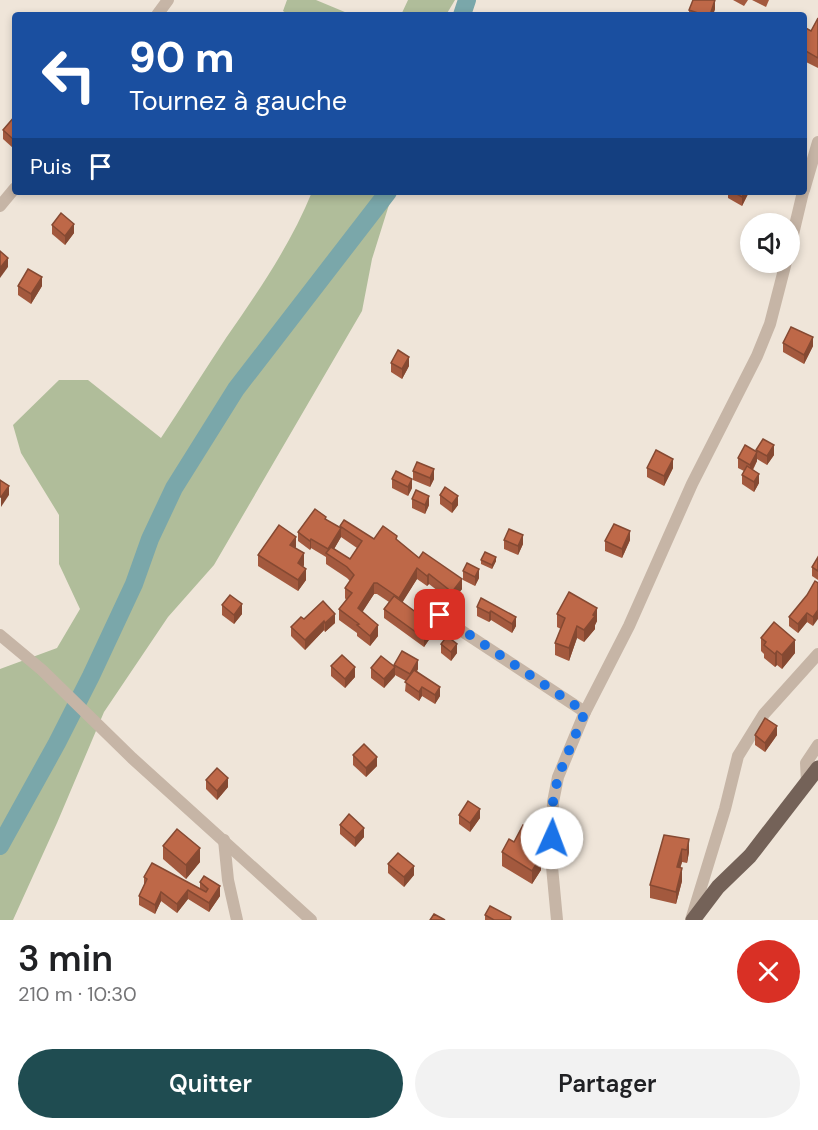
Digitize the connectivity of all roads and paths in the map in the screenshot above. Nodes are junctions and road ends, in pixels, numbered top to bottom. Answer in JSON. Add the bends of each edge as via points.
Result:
{"nodes":[{"id":1,"x":818,"y":142,"type":"edge"},
{"id":2,"x":807,"y":180,"type":"edge"},
{"id":3,"x":12,"y":192,"type":"edge"},
{"id":4,"x":803,"y":195,"type":"edge"},
{"id":5,"x":0,"y":206,"type":"edge"},
{"id":6,"x":798,"y":213,"type":"edge"},
{"id":7,"x":783,"y":273,"type":"edge"},
{"id":8,"x":440,"y":615,"type":"dead end"},
{"id":9,"x":0,"y":634,"type":"edge"},
{"id":10,"x":818,"y":654,"type":"edge"},
{"id":11,"x":585,"y":712,"type":"junction"},
{"id":12,"x":818,"y":745,"type":"edge"},
{"id":13,"x":818,"y":768,"type":"edge"},
{"id":14,"x":807,"y":783,"type":"junction"},
{"id":15,"x":224,"y":840,"type":"junction"},
{"id":16,"x":237,"y":920,"type":"edge"},
{"id":17,"x":311,"y":920,"type":"edge"},
{"id":18,"x":557,"y":920,"type":"edge"},
{"id":19,"x":692,"y":920,"type":"edge"}],
"edges":[{"from":1,"to":2,"type":"street"},
{"from":3,"to":5,"type":"street"},
{"from":4,"to":6,"type":"street"},
{"from":7,"to":11,"type":"street","via":[[757,356]]},
{"from":8,"to":11,"type":"street"},
{"from":9,"to":15,"type":"street"},
{"from":10,"to":19,"type":"street","via":[[764,714],[738,756]]},
{"from":11,"to":18,"type":"street","via":[[558,777],[553,802],[551,856]]},
{"from":12,"to":14,"type":"street","via":[[806,763]]},
{"from":13,"to":14,"type":"main road"},
{"from":14,"to":19,"type":"main road","via":[[750,856]]},
{"from":15,"to":16,"type":"street"},
{"from":15,"to":17,"type":"street"}]}
